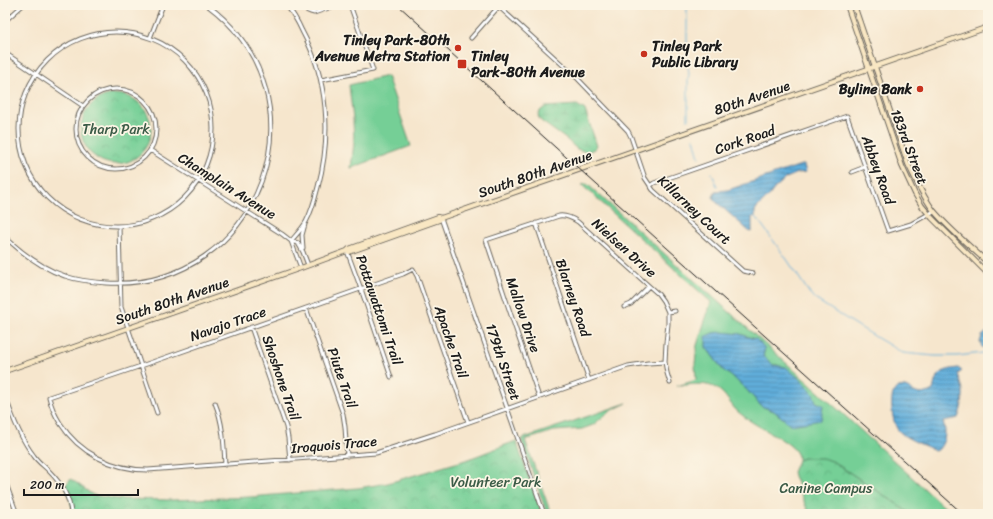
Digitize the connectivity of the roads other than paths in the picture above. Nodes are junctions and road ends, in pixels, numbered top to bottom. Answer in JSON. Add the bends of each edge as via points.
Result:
{"nodes":[{"id":1,"x":23,"y":5,"type":"edge"},
{"id":2,"x":163,"y":5,"type":"edge"},
{"id":3,"x":207,"y":5,"type":"edge"},
{"id":4,"x":292,"y":5,"type":"edge"},
{"id":5,"x":300,"y":5,"type":"edge"},
{"id":6,"x":338,"y":5,"type":"edge"},
{"id":7,"x":350,"y":5,"type":"edge"},
{"id":8,"x":847,"y":5,"type":"edge"},
{"id":9,"x":854,"y":5,"type":"edge"},
{"id":10,"x":287,"y":6,"type":"edge"},
{"id":11,"x":499,"y":6,"type":"edge"},
{"id":12,"x":5,"y":21,"type":"edge"},
{"id":13,"x":988,"y":28,"type":"edge"},
{"id":14,"x":150,"y":38,"type":"junction"},
{"id":15,"x":471,"y":38,"type":"dead end"},
{"id":16,"x":5,"y":53,"type":"edge"},
{"id":17,"x":875,"y":66,"type":"junction"},
{"id":18,"x":869,"y":69,"type":"junction"},
{"id":19,"x":36,"y":74,"type":"junction"},
{"id":20,"x":321,"y":80,"type":"junction"},
{"id":21,"x":83,"y":106,"type":"junction"},
{"id":22,"x":847,"y":116,"type":"joint"},
{"id":23,"x":150,"y":150,"type":"junction"},
{"id":24,"x":636,"y":150,"type":"junction"},
{"id":25,"x":865,"y":167,"type":"junction"},
{"id":26,"x":852,"y":172,"type":"dead end"},
{"id":27,"x":198,"y":181,"type":"junction"},
{"id":28,"x":650,"y":186,"type":"junction"},
{"id":29,"x":934,"y":211,"type":"junction"},
{"id":30,"x":247,"y":212,"type":"junction"},
{"id":31,"x":928,"y":214,"type":"junction"},
{"id":32,"x":441,"y":218,"type":"junction"},
{"id":33,"x":305,"y":222,"type":"junction"},
{"id":34,"x":536,"y":223,"type":"junction"},
{"id":35,"x":119,"y":226,"type":"junction"},
{"id":36,"x":5,"y":237,"type":"edge"},
{"id":37,"x":486,"y":240,"type":"joint"},
{"id":38,"x":291,"y":241,"type":"junction"},
{"id":39,"x":347,"y":251,"type":"junction"},
{"id":40,"x":303,"y":252,"type":"junction"},
{"id":41,"x":988,"y":263,"type":"edge"},
{"id":42,"x":308,"y":265,"type":"junction"},
{"id":43,"x":301,"y":268,"type":"junction"},
{"id":44,"x":413,"y":269,"type":"joint"},
{"id":45,"x":753,"y":273,"type":"dead end"},
{"id":46,"x":988,"y":274,"type":"edge"},
{"id":47,"x":121,"y":284,"type":"junction"},
{"id":48,"x":649,"y":286,"type":"junction"},
{"id":49,"x":361,"y":289,"type":"junction"},
{"id":50,"x":624,"y":307,"type":"dead end"},
{"id":51,"x":306,"y":308,"type":"junction"},
{"id":52,"x":675,"y":311,"type":"dead end"},
{"id":53,"x":668,"y":312,"type":"junction"},
{"id":54,"x":252,"y":327,"type":"junction"},
{"id":55,"x":128,"y":328,"type":"junction"},
{"id":56,"x":665,"y":362,"type":"junction"},
{"id":57,"x":141,"y":366,"type":"junction"},
{"id":58,"x":5,"y":371,"type":"edge"},
{"id":59,"x":391,"y":377,"type":"dead end"},
{"id":60,"x":589,"y":380,"type":"junction"},
{"id":61,"x":670,"y":383,"type":"dead end"},
{"id":62,"x":5,"y":395,"type":"edge"},
{"id":63,"x":539,"y":397,"type":"junction"},
{"id":64,"x":49,"y":398,"type":"joint"},
{"id":65,"x":215,"y":403,"type":"dead end"},
{"id":66,"x":508,"y":408,"type":"junction"},
{"id":67,"x":157,"y":413,"type":"dead end"},
{"id":68,"x":468,"y":422,"type":"junction"},
{"id":69,"x":347,"y":456,"type":"junction"},
{"id":70,"x":290,"y":460,"type":"junction"},
{"id":71,"x":225,"y":465,"type":"junction"},
{"id":72,"x":5,"y":481,"type":"edge"},
{"id":73,"x":18,"y":514,"type":"edge"},
{"id":74,"x":71,"y":514,"type":"edge"},
{"id":75,"x":544,"y":514,"type":"edge"}],
"edges":[{"from":1,"to":12,"type":"street"},
{"from":2,"to":14,"type":"street"},
{"from":3,"to":30,"type":"street","via":[[227,22],[244,43],[258,68],[270,110],[271,129],[267,162]]},
{"from":4,"to":10,"type":"street"},
{"from":5,"to":6,"type":"street","via":[[314,13]]},
{"from":7,"to":20,"type":"street","via":[[373,70]]},
{"from":8,"to":18,"type":"street","name":"183rd Street"},
{"from":9,"to":17,"type":"street","name":"183rd Street"},
{"from":10,"to":20,"type":"street","via":[[308,42]]},
{"from":11,"to":15,"type":"street"},
{"from":11,"to":24,"type":"street","name":"Killarney Court","via":[[578,79],[628,131]]},
{"from":13,"to":17,"type":"street"},
{"from":14,"to":19,"type":"street","via":[[121,31],[87,36],[58,50]]},
{"from":14,"to":27,"type":"street","via":[[164,44],[181,57],[192,68],[206,91],[212,114],[212,140],[207,162]]},
{"from":16,"to":19,"type":"street"},
{"from":17,"to":18,"type":"street","name":"80th Avenue"},
{"from":17,"to":29,"type":"street","name":"183rd Street","via":[[908,164]]},
{"from":18,"to":24,"type":"street","name":"80th Avenue"},
{"from":18,"to":31,"type":"street","name":"183rd Street","via":[[902,166]]},
{"from":19,"to":21,"type":"street"},
{"from":19,"to":35,"type":"street","via":[[30,82],[19,116],[21,152],[30,175],[39,189],[68,214],[89,222]]},
{"from":20,"to":33,"type":"street","via":[[327,120],[324,164]]},
{"from":21,"to":23,"type":"street","via":[[94,95],[114,88],[136,94],[147,102],[155,119],[156,131]]},
{"from":21,"to":23,"type":"street","via":[[77,120],[79,144],[86,155],[98,165],[119,169],[129,167],[141,161]]},
{"from":22,"to":25,"type":"street","name":"Abbey Road"},
{"from":22,"to":28,"type":"street","name":"Cork Road"},
{"from":23,"to":27,"type":"street","name":"Champlain Avenue"},
{"from":24,"to":28,"type":"street","name":"Killarney Court"},
{"from":24,"to":32,"type":"street","name":"South 80th Avenue"},
{"from":25,"to":26,"type":"street"},
{"from":25,"to":31,"type":"street","name":"Abbey Road","via":[[888,231],[910,224]]},
{"from":27,"to":30,"type":"street","name":"Champlain Avenue"},
{"from":27,"to":35,"type":"street","via":[[171,210],[142,223]]},
{"from":28,"to":45,"type":"street","name":"Killarney Court","via":[[743,271]]},
{"from":29,"to":31,"type":"street"},
{"from":29,"to":41,"type":"street","name":"183rd Street"},
{"from":30,"to":38,"type":"street","name":"Champlain Avenue"},
{"from":30,"to":47,"type":"street","via":[[226,238],[192,264],[163,277]]},
{"from":31,"to":46,"type":"street","name":"183rd Street"},
{"from":32,"to":39,"type":"street","name":"South 80th Avenue"},
{"from":32,"to":66,"type":"street","name":"179th Street"},
{"from":33,"to":38,"type":"street"},
{"from":33,"to":40,"type":"street","via":[[302,235]]},
{"from":34,"to":37,"type":"street","name":"Nielsen Drive"},
{"from":34,"to":48,"type":"street","name":"Nielsen Drive","via":[[561,216],[575,220]]},
{"from":34,"to":60,"type":"street","name":"Blarney Road"},
{"from":35,"to":47,"type":"street"},
{"from":36,"to":47,"type":"street","via":[[46,268],[92,282]]},
{"from":37,"to":63,"type":"street","name":"Mallow Drive"},
{"from":38,"to":40,"type":"street","name":"Champlain Avenue","via":[[298,243]]},
{"from":38,"to":43,"type":"street"},
{"from":39,"to":42,"type":"street","name":"South 80th Avenue"},
{"from":39,"to":49,"type":"street","name":"Pottawattomi Trail"},
{"from":40,"to":42,"type":"street","name":"Champlain Avenue"},
{"from":42,"to":43,"type":"street","name":"South 80th Avenue"},
{"from":43,"to":55,"type":"street","name":"South 80th Avenue"},
{"from":44,"to":49,"type":"street","name":"Navajo Trace"},
{"from":44,"to":68,"type":"street","name":"Apache Trail"},
{"from":47,"to":55,"type":"street","via":[[121,307]]},
{"from":48,"to":50,"type":"street","via":[[631,304]]},
{"from":48,"to":53,"type":"street","name":"Nielsen Drive","via":[[660,297]]},
{"from":49,"to":51,"type":"street","name":"Navajo Trace"},
{"from":49,"to":59,"type":"street","name":"Pottawattomi Trail"},
{"from":51,"to":54,"type":"street","name":"Navajo Trace"},
{"from":51,"to":69,"type":"street","name":"Piute Trail","via":[[343,414]]},
{"from":52,"to":53,"type":"street"},
{"from":53,"to":56,"type":"street"},
{"from":54,"to":57,"type":"street","name":"Navajo Trace"},
{"from":54,"to":70,"type":"street","name":"Shoshone Trail","via":[[286,427]]},
{"from":55,"to":57,"type":"street"},
{"from":55,"to":58,"type":"street","name":"South 80th Avenue"},
{"from":56,"to":60,"type":"street","name":"Iroquois Trace","via":[[628,366]]},
{"from":56,"to":61,"type":"street"},
{"from":57,"to":64,"type":"street","name":"Navajo Trace"},
{"from":57,"to":67,"type":"street"},
{"from":60,"to":63,"type":"street","name":"Iroquois Trace"},
{"from":62,"to":74,"type":"street","via":[[22,437],[35,457],[61,484],[70,502]]},
{"from":63,"to":66,"type":"street","name":"Iroquois Trace"},
{"from":64,"to":71,"type":"street","name":"Iroquois Trace","via":[[56,416],[73,439],[96,457],[115,465],[134,470]]},
{"from":65,"to":71,"type":"street","via":[[221,422]]},
{"from":66,"to":68,"type":"street","name":"Iroquois Trace"},
{"from":66,"to":75,"type":"street","name":"179th Street"},
{"from":68,"to":69,"type":"street","name":"Iroquois Trace","via":[[381,452]]},
{"from":69,"to":70,"type":"street","name":"Iroquois Trace"},
{"from":70,"to":71,"type":"street","name":"Iroquois Trace"},
{"from":72,"to":73,"type":"street"}]}
